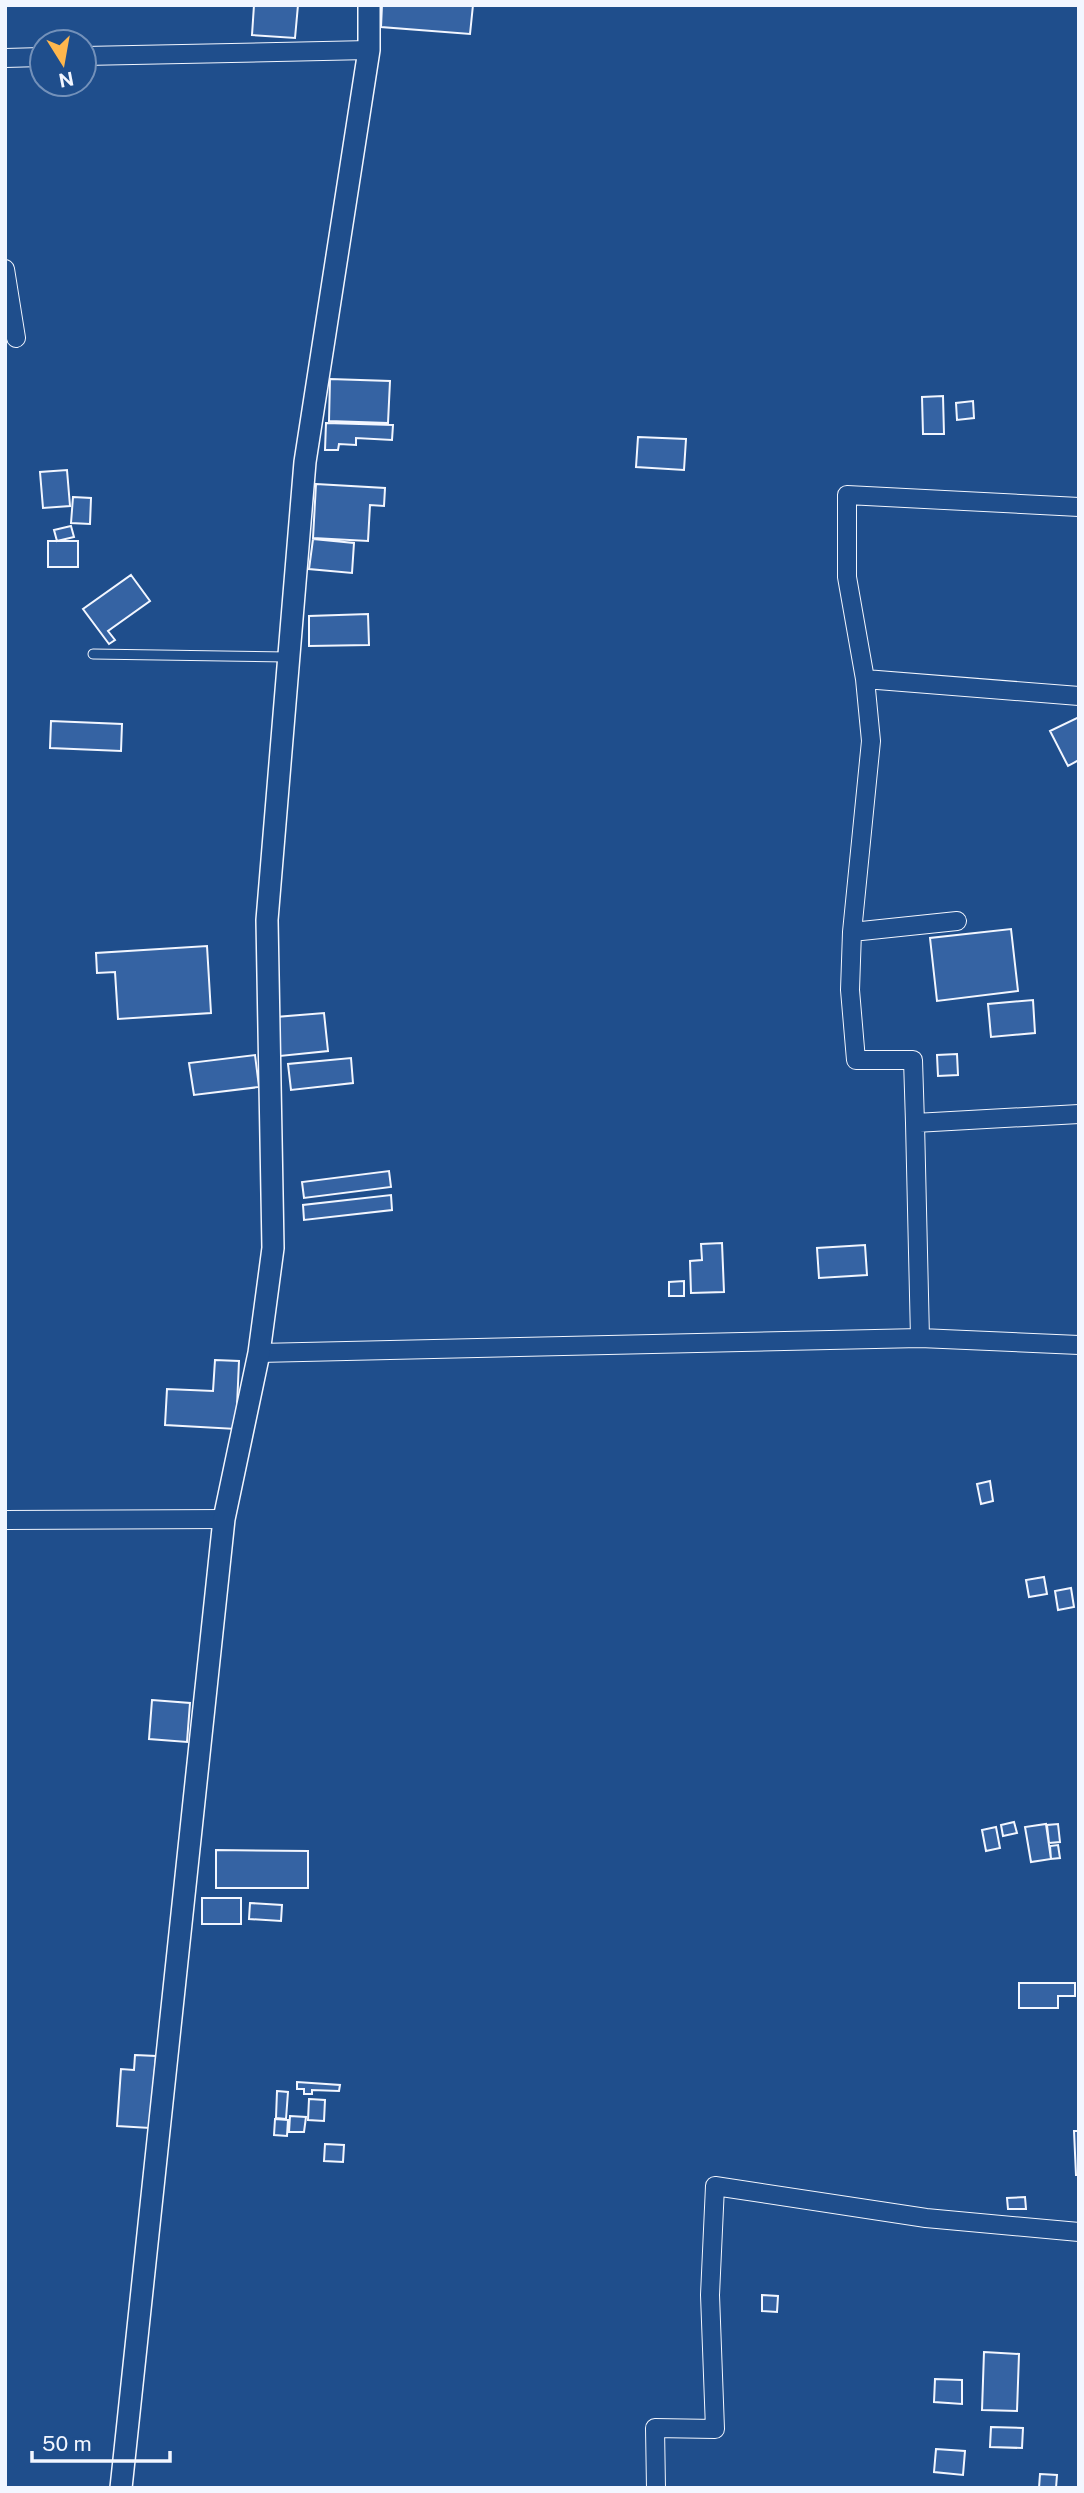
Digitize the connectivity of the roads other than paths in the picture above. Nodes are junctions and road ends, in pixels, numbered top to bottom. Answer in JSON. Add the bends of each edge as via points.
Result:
{"nodes":[{"id":1,"x":369,"y":5,"type":"edge"},
{"id":2,"x":369,"y":50,"type":"junction"},
{"id":3,"x":98,"y":56,"type":"edge"},
{"id":4,"x":28,"y":57,"type":"edge"},
{"id":5,"x":5,"y":58,"type":"edge"},
{"id":6,"x":5,"y":270,"type":"edge"},
{"id":7,"x":16,"y":338,"type":"dead end"},
{"id":8,"x":1079,"y":507,"type":"edge"},
{"id":9,"x":93,"y":654,"type":"dead end"},
{"id":10,"x":289,"y":657,"type":"junction"},
{"id":11,"x":865,"y":679,"type":"junction"},
{"id":12,"x":1079,"y":696,"type":"edge"},
{"id":13,"x":957,"y":921,"type":"dead end"},
{"id":14,"x":852,"y":932,"type":"junction"},
{"id":15,"x":1079,"y":1114,"type":"edge"},
{"id":16,"x":915,"y":1123,"type":"junction"},
{"id":17,"x":920,"y":1338,"type":"junction"},
{"id":18,"x":1079,"y":1345,"type":"edge"},
{"id":19,"x":259,"y":1353,"type":"junction"},
{"id":20,"x":224,"y":1519,"type":"junction"},
{"id":21,"x":5,"y":1520,"type":"edge"},
{"id":22,"x":1079,"y":2232,"type":"edge"},
{"id":23,"x":121,"y":2488,"type":"edge"},
{"id":24,"x":656,"y":2488,"type":"edge"}],
"edges":[{"from":1,"to":2,"type":"street"},
{"from":2,"to":3,"type":"street"},
{"from":2,"to":10,"type":"street","via":[[305,462]]},
{"from":4,"to":5,"type":"street"},
{"from":6,"to":7,"type":"street"},
{"from":8,"to":11,"type":"street","via":[[847,495],[847,577]]},
{"from":9,"to":10,"type":"lane"},
{"from":10,"to":19,"type":"street","via":[[267,920],[273,1248]]},
{"from":11,"to":12,"type":"street"},
{"from":11,"to":14,"type":"street","via":[[871,741]]},
{"from":13,"to":14,"type":"street"},
{"from":14,"to":16,"type":"street","via":[[850,990],[856,1060],[913,1060]]},
{"from":15,"to":16,"type":"street"},
{"from":16,"to":17,"type":"street"},
{"from":17,"to":18,"type":"street"},
{"from":17,"to":19,"type":"street"},
{"from":19,"to":20,"type":"street"},
{"from":20,"to":21,"type":"street"},
{"from":20,"to":23,"type":"street"},
{"from":22,"to":24,"type":"street","via":[[926,2218],[715,2186],[710,2295],[715,2429],[655,2428]]}]}
